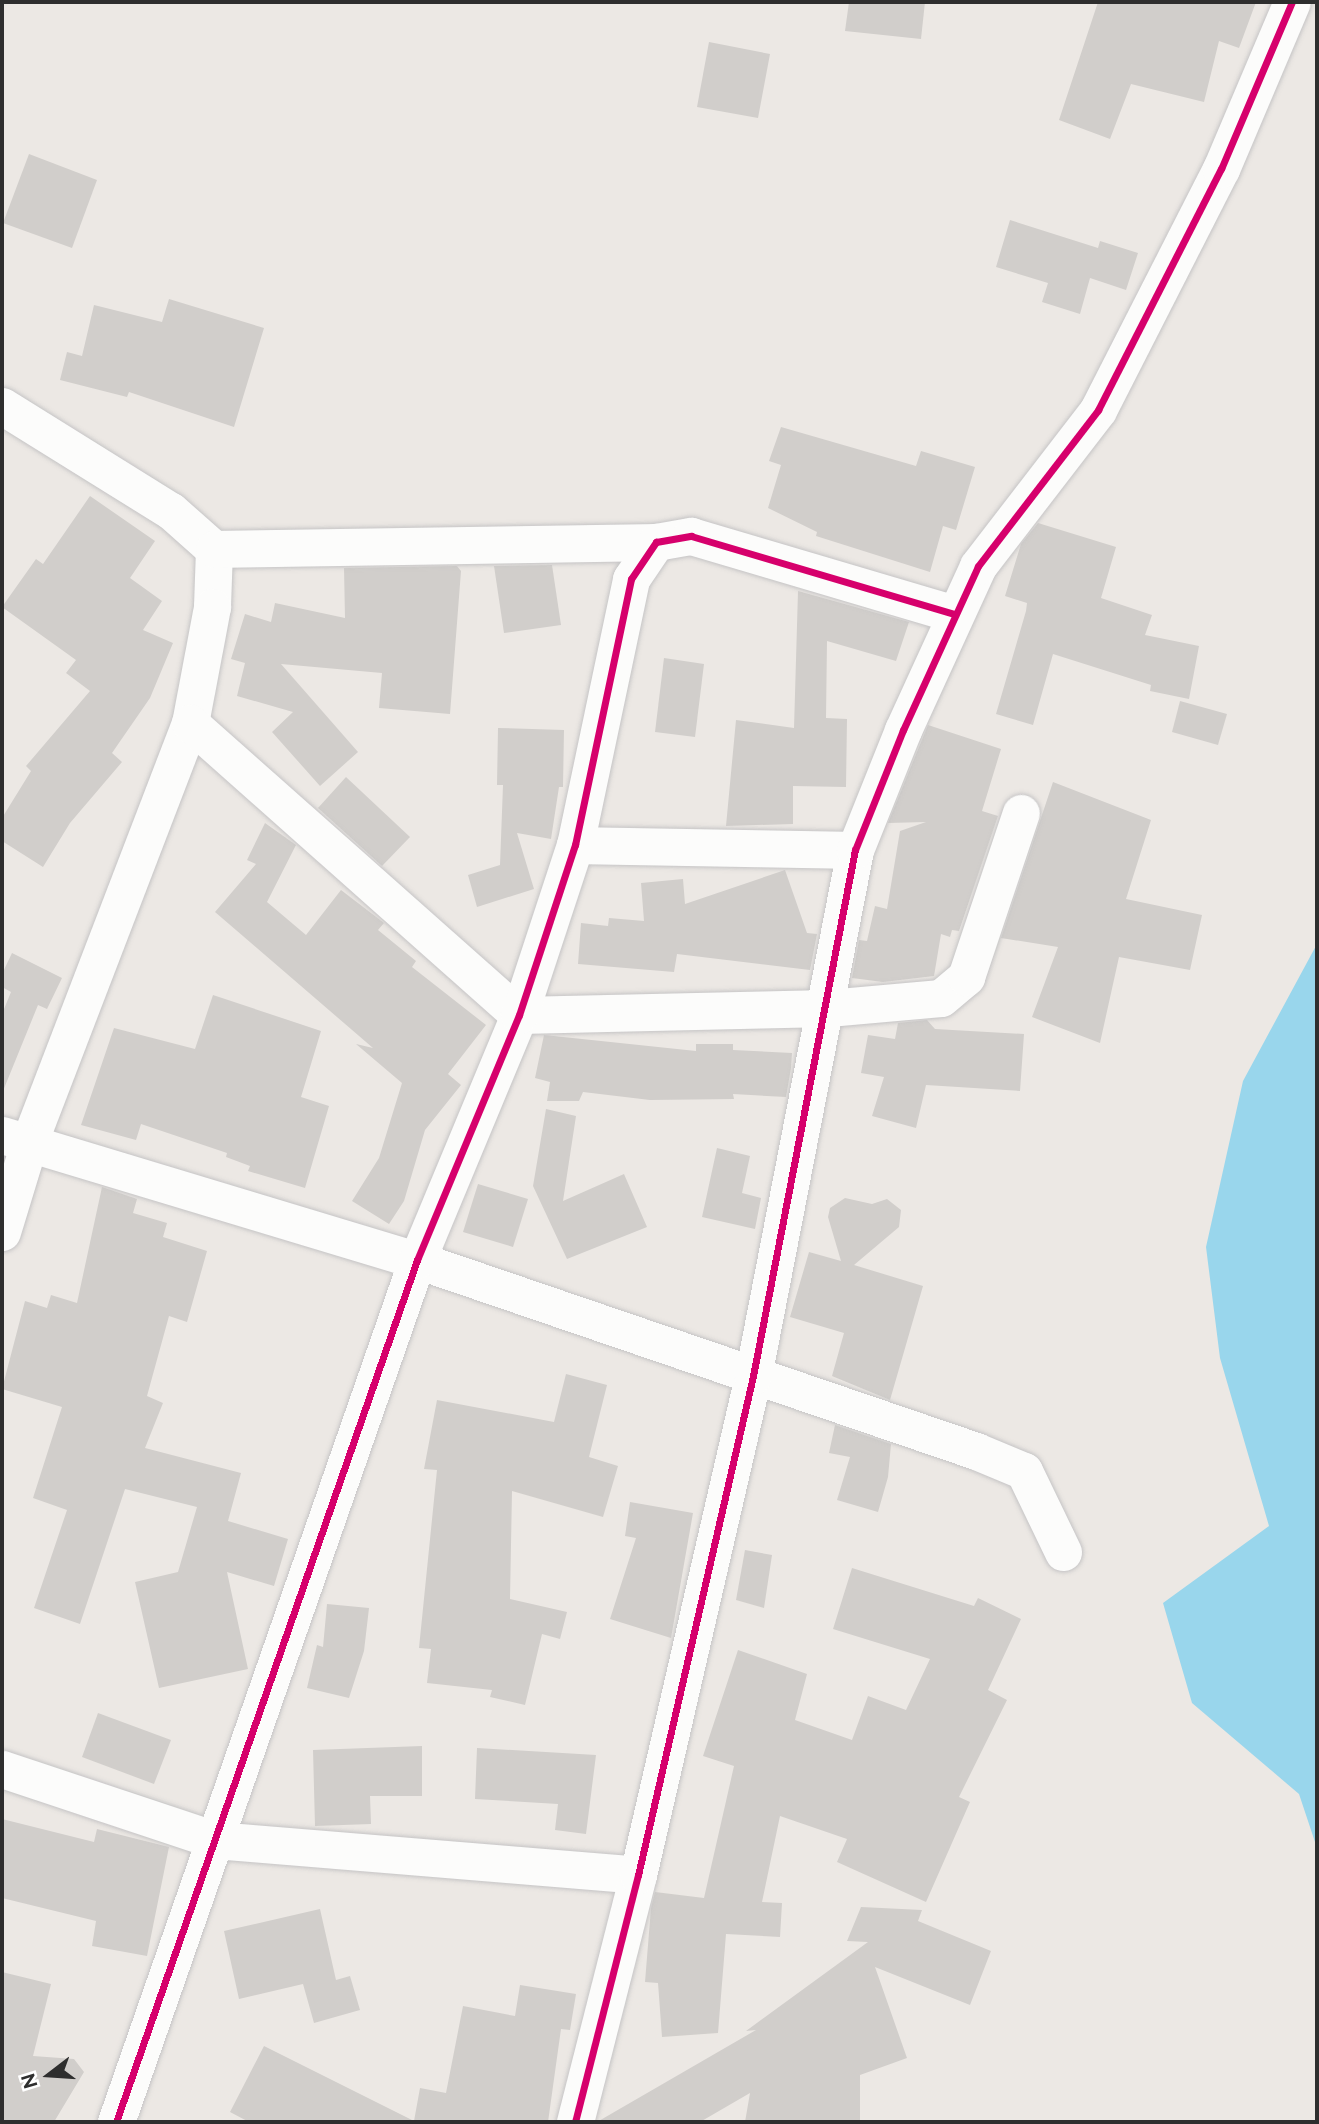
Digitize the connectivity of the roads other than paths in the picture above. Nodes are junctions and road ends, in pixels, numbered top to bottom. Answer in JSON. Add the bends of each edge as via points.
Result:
{"nodes":[{"id":1,"x":1292,"y":2,"type":"edge"},
{"id":2,"x":2,"y":406,"type":"edge"},
{"id":3,"x":656,"y":542,"type":"junction"},
{"id":4,"x":215,"y":549,"type":"junction"},
{"id":5,"x":955,"y":614,"type":"junction"},
{"id":6,"x":190,"y":723,"type":"junction"},
{"id":7,"x":1021,"y":813,"type":"dead end"},
{"id":8,"x":575,"y":845,"type":"junction"},
{"id":9,"x":855,"y":850,"type":"junction"},
{"id":10,"x":828,"y":1008,"type":"junction"},
{"id":11,"x":519,"y":1015,"type":"junction"},
{"id":12,"x":15,"y":1139,"type":"edge"},
{"id":13,"x":2,"y":1232,"type":"edge"},
{"id":14,"x":417,"y":1260,"type":"junction"},
{"id":15,"x":753,"y":1376,"type":"junction"},
{"id":16,"x":1063,"y":1552,"type":"dead end"},
{"id":17,"x":2,"y":1769,"type":"edge"},
{"id":18,"x":215,"y":1840,"type":"junction"},
{"id":19,"x":638,"y":1875,"type":"junction"},
{"id":20,"x":116,"y":2122,"type":"edge"},
{"id":21,"x":575,"y":2122,"type":"edge"}],
"edges":[{"from":1,"to":5,"type":"street","via":[[1222,169],[1098,410],[978,566]]},
{"from":2,"to":4,"type":"street","via":[[171,511]]},
{"from":3,"to":4,"type":"street"},
{"from":3,"to":5,"type":"street","via":[[691,536]]},
{"from":3,"to":8,"type":"street","via":[[631,579]]},
{"from":4,"to":6,"type":"street","via":[[212,607]]},
{"from":5,"to":9,"type":"street"},
{"from":6,"to":11,"type":"street"},
{"from":6,"to":12,"type":"street"},
{"from":7,"to":10,"type":"street","via":[[966,977],[941,998],[921,1003]]},
{"from":8,"to":9,"type":"street"},
{"from":8,"to":11,"type":"street"},
{"from":9,"to":10,"type":"street"},
{"from":10,"to":11,"type":"street"},
{"from":10,"to":15,"type":"street"},
{"from":11,"to":14,"type":"street"},
{"from":12,"to":13,"type":"street"},
{"from":12,"to":14,"type":"street"},
{"from":14,"to":15,"type":"street"},
{"from":14,"to":18,"type":"street"},
{"from":15,"to":16,"type":"street","via":[[1024,1471]]},
{"from":15,"to":19,"type":"street"},
{"from":17,"to":18,"type":"street"},
{"from":18,"to":19,"type":"street"},
{"from":18,"to":20,"type":"street"},
{"from":19,"to":21,"type":"street"}]}
